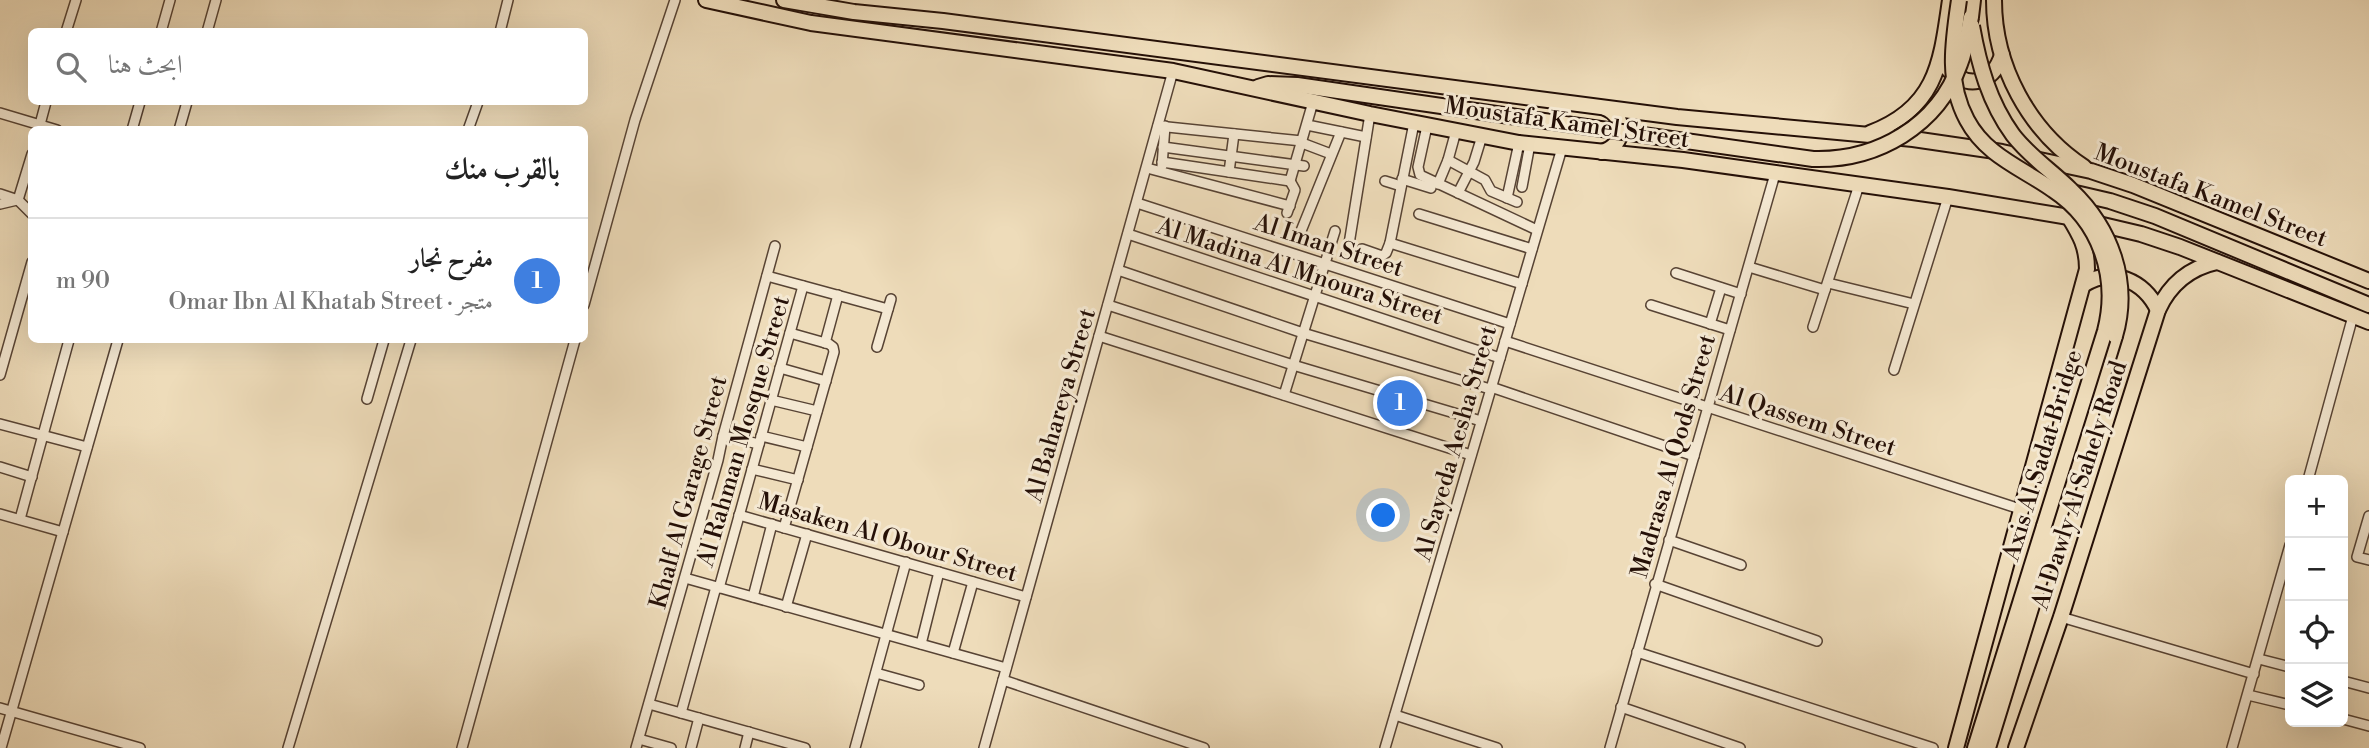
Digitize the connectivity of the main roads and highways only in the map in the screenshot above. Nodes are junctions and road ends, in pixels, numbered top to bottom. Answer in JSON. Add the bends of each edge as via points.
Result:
{"nodes":[{"id":1,"x":706,"y":0,"type":"edge"},
{"id":2,"x":784,"y":0,"type":"edge"},
{"id":3,"x":1950,"y":0,"type":"edge"},
{"id":4,"x":1959,"y":0,"type":"edge"},
{"id":5,"x":1973,"y":0,"type":"edge"},
{"id":6,"x":1994,"y":0,"type":"edge"},
{"id":7,"x":1971,"y":17,"type":"junction"},
{"id":8,"x":2002,"y":55,"type":"junction"},
{"id":9,"x":1940,"y":60,"type":"junction"},
{"id":10,"x":1253,"y":89,"type":"junction"},
{"id":11,"x":1605,"y":108,"type":"junction"},
{"id":12,"x":1677,"y":117,"type":"junction"},
{"id":13,"x":1867,"y":134,"type":"junction"},
{"id":14,"x":1602,"y":152,"type":"junction"},
{"id":15,"x":1683,"y":160,"type":"junction"},
{"id":16,"x":2091,"y":171,"type":"junction"},
{"id":17,"x":2052,"y":189,"type":"junction"},
{"id":18,"x":2069,"y":217,"type":"junction"},
{"id":19,"x":2217,"y":262,"type":"junction"},
{"id":20,"x":2369,"y":281,"type":"edge"},
{"id":21,"x":2083,"y":285,"type":"junction"},
{"id":22,"x":2369,"y":304,"type":"edge"},
{"id":23,"x":2158,"y":310,"type":"junction"},
{"id":24,"x":2369,"y":322,"type":"edge"},
{"id":25,"x":2050,"y":528,"type":"junction"},
{"id":26,"x":1955,"y":748,"type":"edge"},
{"id":27,"x":1975,"y":748,"type":"edge"},
{"id":28,"x":1987,"y":748,"type":"edge"},
{"id":29,"x":2016,"y":748,"type":"edge"}],
"edges":[{"from":1,"to":10,"type":"main road","name":"Moustafa Kamel Street","via":[[811,23],[1172,71]]},
{"from":2,"to":11,"type":"main road","name":"Moustafa Kamel Street"},
{"from":3,"to":9,"type":"main road"},
{"from":4,"to":17,"type":"main road","name":"Axis Al Sadat Bridge","bridge":true,"via":[[1952,64],[1967,121],[1996,155]]},
{"from":5,"to":7,"type":"main road","name":"Axis Al Sadat Bridge"},
{"from":6,"to":8,"type":"main road"},
{"from":7,"to":10,"type":"main road","name":"Axis Al Sadat Bridge","bridge":true,"via":[[1960,66],[1931,110],[1904,136],[1882,148],[1830,160],[1297,85],[1268,84]]},
{"from":7,"to":25,"type":"main road","name":"Axis Al Sadat Bridge","bridge":true,"via":[[1984,78],[2000,114],[2024,148],[2091,212],[2110,244],[2120,279],[2118,326]]},
{"from":8,"to":9,"type":"main road","via":[[1995,72],[1976,82],[1962,79]]},
{"from":8,"to":16,"type":"main road","via":[[2037,124]]},
{"from":9,"to":13,"type":"main road","via":[[1933,81],[1910,110]]},
{"from":10,"to":14,"type":"main road","name":"Moustafa Kamel Street","via":[[1525,144]]},
{"from":11,"to":12,"type":"main road","name":"Moustafa Kamel Street"},
{"from":11,"to":14,"type":"main road","via":[[1616,115],[1622,127],[1615,146]]},
{"from":12,"to":13,"type":"main road","name":"Moustafa Kamel Street"},
{"from":12,"to":15,"type":"main road","via":[[1665,126],[1662,141],[1669,154]]},
{"from":13,"to":16,"type":"main road","name":"Moustafa Kamel Street","via":[[2002,152]]},
{"from":14,"to":15,"type":"main road","name":"Moustafa Kamel Street"},
{"from":15,"to":18,"type":"main road","name":"Moustafa Kamel Street"},
{"from":16,"to":20,"type":"main road","name":"Moustafa Kamel Street","via":[[2185,204]]},
{"from":17,"to":22,"type":"main road","name":"Axis Al Sadat Bridge","bridge":true,"via":[[2155,216]]},
{"from":17,"to":25,"type":"main road","name":"Axis Al Sadat Bridge","bridge":true,"via":[[2072,205],[2095,236],[2107,269],[2110,300]]},
{"from":18,"to":19,"type":"main road","name":"Moustafa Kamel Street","via":[[2141,234]]},
{"from":18,"to":21,"type":"main road","name":"Al Dawly Al Sahely Road","via":[[2087,253]]},
{"from":19,"to":23,"type":"main road","name":"Al Dawly Al Sahely Road","via":[[2195,269],[2177,282]]},
{"from":19,"to":24,"type":"main road","name":"Moustafa Kamel Street"},
{"from":21,"to":23,"type":"main road","via":[[2102,277],[2125,278],[2146,290]]},
{"from":21,"to":26,"type":"main road","name":"Al Dawly Al Sahely Road"},
{"from":23,"to":29,"type":"main road","name":"Al Dawly Al Sahely Road"},
{"from":25,"to":27,"type":"main road","name":"Axis Al Sadat Bridge"},
{"from":25,"to":28,"type":"main road","name":"Axis Al Sadat Bridge"}]}
